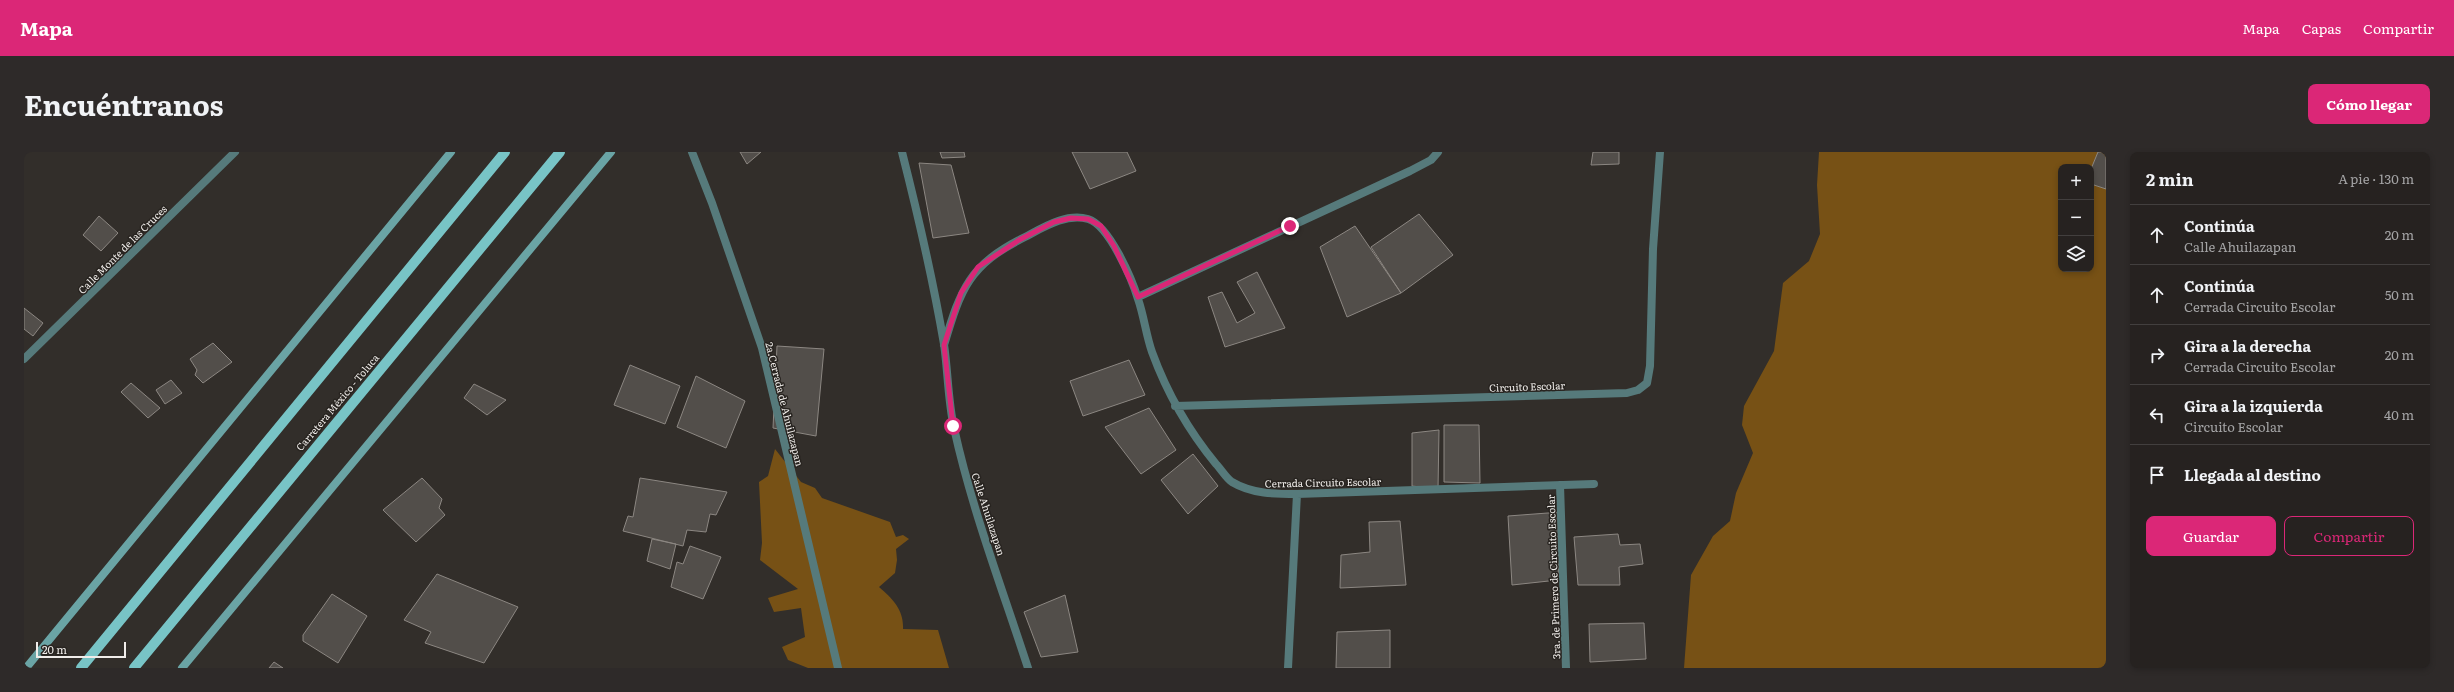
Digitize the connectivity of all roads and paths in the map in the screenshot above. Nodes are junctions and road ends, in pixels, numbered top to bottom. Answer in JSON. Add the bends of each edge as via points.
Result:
{"nodes":[{"id":1,"x":235,"y":152,"type":"edge"},
{"id":2,"x":451,"y":152,"type":"edge"},
{"id":3,"x":505,"y":152,"type":"edge"},
{"id":4,"x":560,"y":152,"type":"edge"},
{"id":5,"x":611,"y":152,"type":"edge"},
{"id":6,"x":692,"y":152,"type":"edge"},
{"id":7,"x":902,"y":152,"type":"edge"},
{"id":8,"x":1438,"y":152,"type":"edge"},
{"id":9,"x":1660,"y":152,"type":"edge"},
{"id":10,"x":1138,"y":297,"type":"junction"},
{"id":11,"x":944,"y":345,"type":"junction"},
{"id":12,"x":24,"y":359,"type":"edge"},
{"id":13,"x":1174,"y":406,"type":"junction"},
{"id":14,"x":1594,"y":484,"type":"dead end"},
{"id":15,"x":1560,"y":485,"type":"junction"},
{"id":16,"x":1297,"y":494,"type":"junction"},
{"id":17,"x":26,"y":668,"type":"edge"},
{"id":18,"x":81,"y":668,"type":"edge"},
{"id":19,"x":134,"y":668,"type":"edge"},
{"id":20,"x":182,"y":668,"type":"edge"},
{"id":21,"x":838,"y":668,"type":"edge"},
{"id":22,"x":1028,"y":668,"type":"edge"},
{"id":23,"x":1288,"y":668,"type":"edge"},
{"id":24,"x":1566,"y":668,"type":"edge"}],
"edges":[{"from":1,"to":12,"type":"street","name":"Calle Monte de las Cruces"},
{"from":2,"to":17,"type":"street"},
{"from":3,"to":18,"type":"main road"},
{"from":4,"to":19,"type":"main road","name":"Carretera México - Toluca"},
{"from":5,"to":20,"type":"street"},
{"from":6,"to":21,"type":"street","name":"2a.Cerrada de Ahuilazapan","via":[[762,348]]},
{"from":7,"to":11,"type":"street","name":"Calle Ahuilazapan","via":[[922,233]]},
{"from":8,"to":10,"type":"street","via":[[1431,160],[1410,171]]},
{"from":9,"to":13,"type":"street","name":"Circuito Escolar","via":[[1653,249],[1650,370],[1647,383],[1638,390],[1627,393]]},
{"from":10,"to":11,"type":"street","name":"Cerrada Circuito Escolar","via":[[1114,246],[1101,226],[1088,219],[1071,218],[1019,240],[978,267],[961,293]]},
{"from":10,"to":13,"type":"street","name":"Cerrada Circuito Escolar","via":[[1152,351]]},
{"from":11,"to":22,"type":"street","name":"Calle Ahuilazapan","via":[[953,426],[968,486]]},
{"from":13,"to":16,"type":"street","name":"Cerrada Circuito Escolar","via":[[1204,449],[1232,482],[1261,493]]},
{"from":14,"to":15,"type":"street","name":"Cerrada Circuito Escolar"},
{"from":15,"to":16,"type":"street","name":"Cerrada Circuito Escolar"},
{"from":15,"to":24,"type":"street","name":"3ra. de Primero de Circuito Escolar"},
{"from":16,"to":23,"type":"street"}]}
